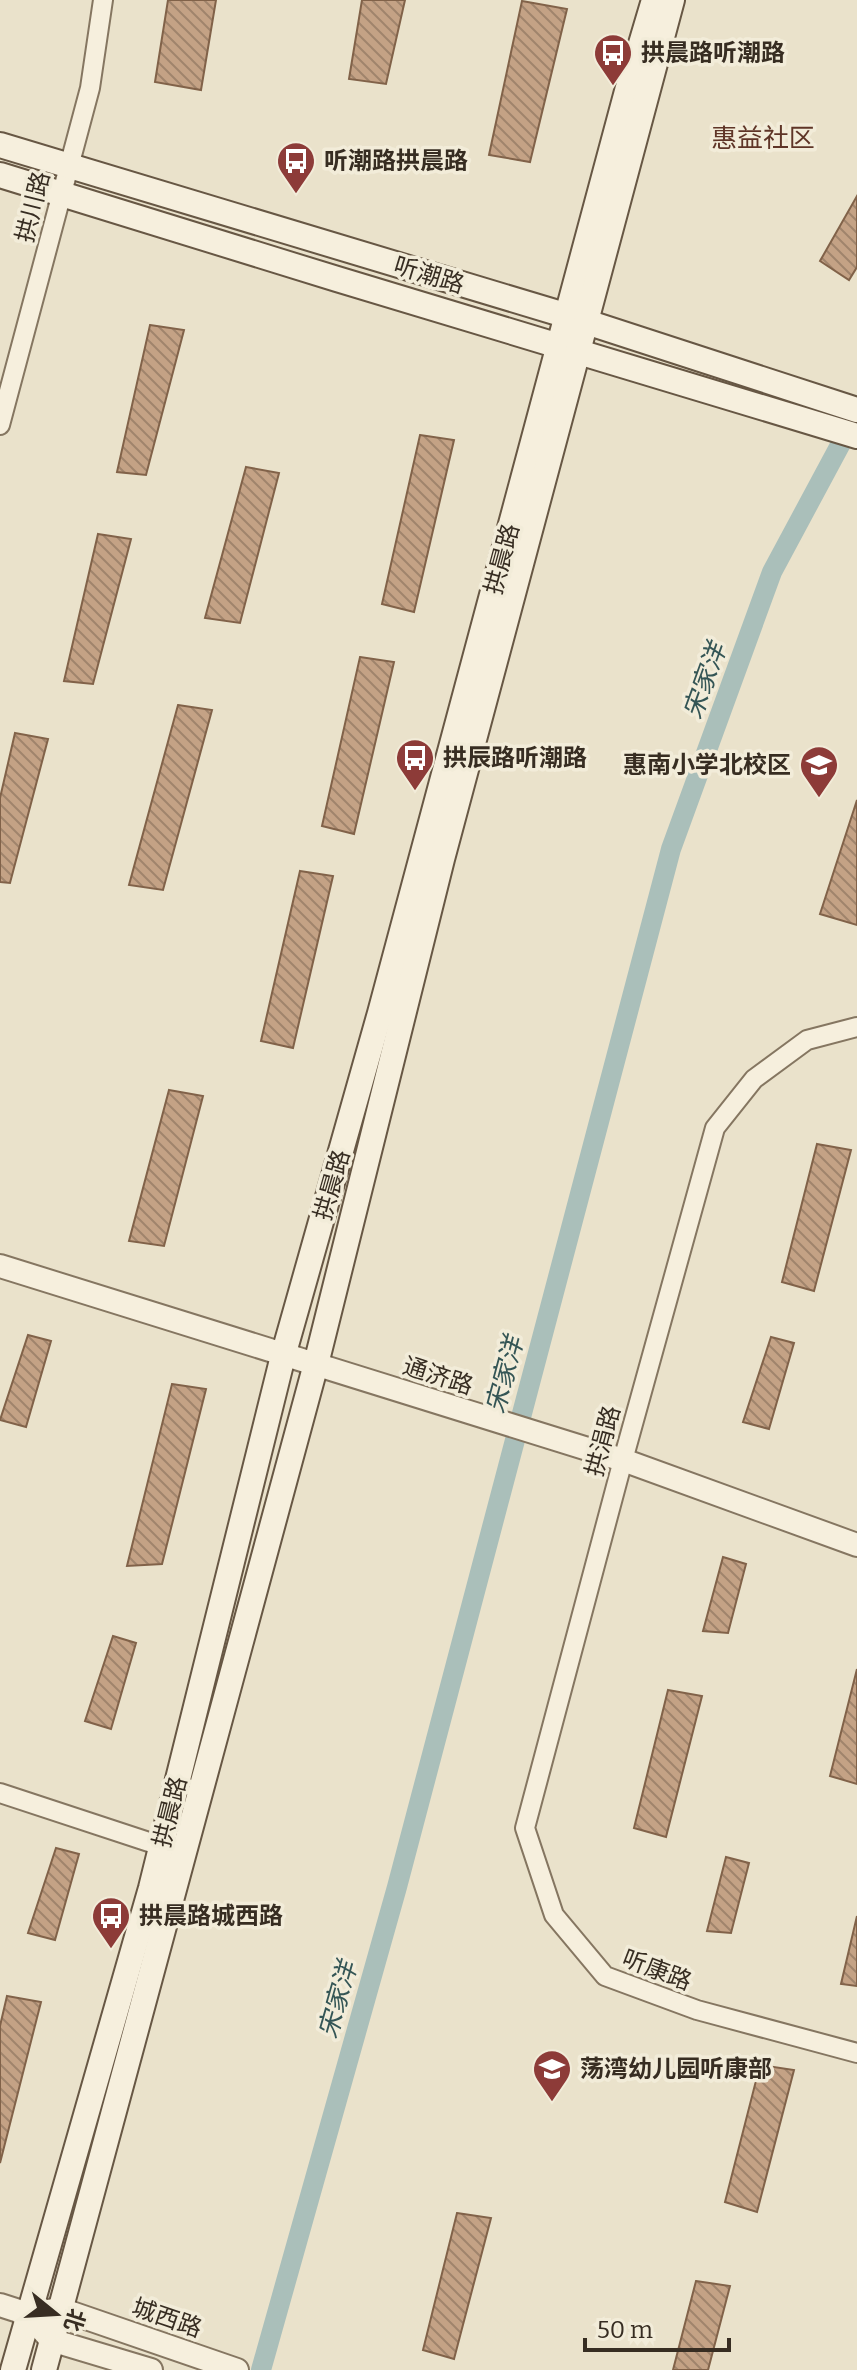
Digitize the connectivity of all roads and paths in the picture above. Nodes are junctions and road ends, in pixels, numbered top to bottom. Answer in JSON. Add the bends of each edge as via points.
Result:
{"nodes":[{"id":1,"x":103,"y":0,"type":"edge"},
{"id":2,"x":654,"y":0,"type":"edge"},
{"id":3,"x":672,"y":0,"type":"edge"},
{"id":4,"x":0,"y":145,"type":"edge"},
{"id":5,"x":68,"y":166,"type":"junction"},
{"id":6,"x":0,"y":175,"type":"edge"},
{"id":7,"x":62,"y":194,"type":"junction"},
{"id":8,"x":578,"y":319,"type":"junction"},
{"id":9,"x":569,"y":348,"type":"junction"},
{"id":10,"x":857,"y":410,"type":"edge"},
{"id":11,"x":0,"y":425,"type":"edge"},
{"id":12,"x":857,"y":436,"type":"edge"},
{"id":13,"x":857,"y":1027,"type":"edge"},
{"id":14,"x":0,"y":1266,"type":"edge"},
{"id":15,"x":283,"y":1356,"type":"junction"},
{"id":16,"x":316,"y":1364,"type":"junction"},
{"id":17,"x":623,"y":1460,"type":"junction"},
{"id":18,"x":857,"y":1545,"type":"edge"},
{"id":19,"x":0,"y":1793,"type":"edge"},
{"id":20,"x":525,"y":1828,"type":"joint"},
{"id":21,"x":161,"y":1846,"type":"junction"},
{"id":22,"x":857,"y":2053,"type":"edge"},
{"id":23,"x":0,"y":2305,"type":"edge"},
{"id":24,"x":60,"y":2309,"type":"junction"},
{"id":25,"x":28,"y":2314,"type":"junction"},
{"id":26,"x":51,"y":2340,"type":"junction"},
{"id":27,"x":13,"y":2370,"type":"edge"},
{"id":28,"x":44,"y":2370,"type":"edge"},
{"id":29,"x":151,"y":2370,"type":"edge"},
{"id":30,"x":237,"y":2370,"type":"edge"}],
"edges":[{"from":1,"to":5,"type":"street","name":"拱川路","via":[[90,88]]},
{"from":2,"to":8,"type":"main road","name":"拱晨路","via":[[627,91]]},
{"from":3,"to":8,"type":"main road","name":"拱晨路"},
{"from":4,"to":5,"type":"main road","name":"听潮路"},
{"from":5,"to":7,"type":"street","name":"拱川路"},
{"from":5,"to":8,"type":"main road","name":"听潮路"},
{"from":6,"to":7,"type":"main road","name":"听潮路"},
{"from":7,"to":9,"type":"main road","name":"听潮路"},
{"from":7,"to":11,"type":"street","name":"拱川路"},
{"from":8,"to":9,"type":"main road","name":"拱晨路"},
{"from":8,"to":10,"type":"main road","name":"听潮路"},
{"from":9,"to":12,"type":"main road","name":"听潮路"},
{"from":9,"to":15,"type":"main road","name":"拱晨路"},
{"from":9,"to":16,"type":"main road","name":"拱晨路"},
{"from":13,"to":17,"type":"street","name":"拱涓路","via":[[807,1040],[754,1079],[715,1128]]},
{"from":14,"to":15,"type":"street","name":"通济路"},
{"from":15,"to":16,"type":"street","name":"通济路"},
{"from":15,"to":21,"type":"main road","name":"拱晨路"},
{"from":16,"to":17,"type":"street","name":"通济路"},
{"from":16,"to":24,"type":"main road","name":"拱晨路"},
{"from":17,"to":18,"type":"street","name":"通济路"},
{"from":17,"to":20,"type":"street","name":"拱涓路"},
{"from":19,"to":21,"type":"street"},
{"from":20,"to":22,"type":"street","name":"听康路","via":[[554,1915],[605,1976],[697,2010]]},
{"from":21,"to":25,"type":"main road","name":"拱晨路"},
{"from":23,"to":25,"type":"street"},
{"from":24,"to":25,"type":"street","name":"城西路"},
{"from":24,"to":26,"type":"main road","name":"拱晨路"},
{"from":24,"to":30,"type":"street","name":"城西路"},
{"from":25,"to":26,"type":"street"},
{"from":25,"to":27,"type":"main road","name":"拱晨路"},
{"from":26,"to":28,"type":"main road","name":"拱晨路"},
{"from":26,"to":29,"type":"street"}]}
